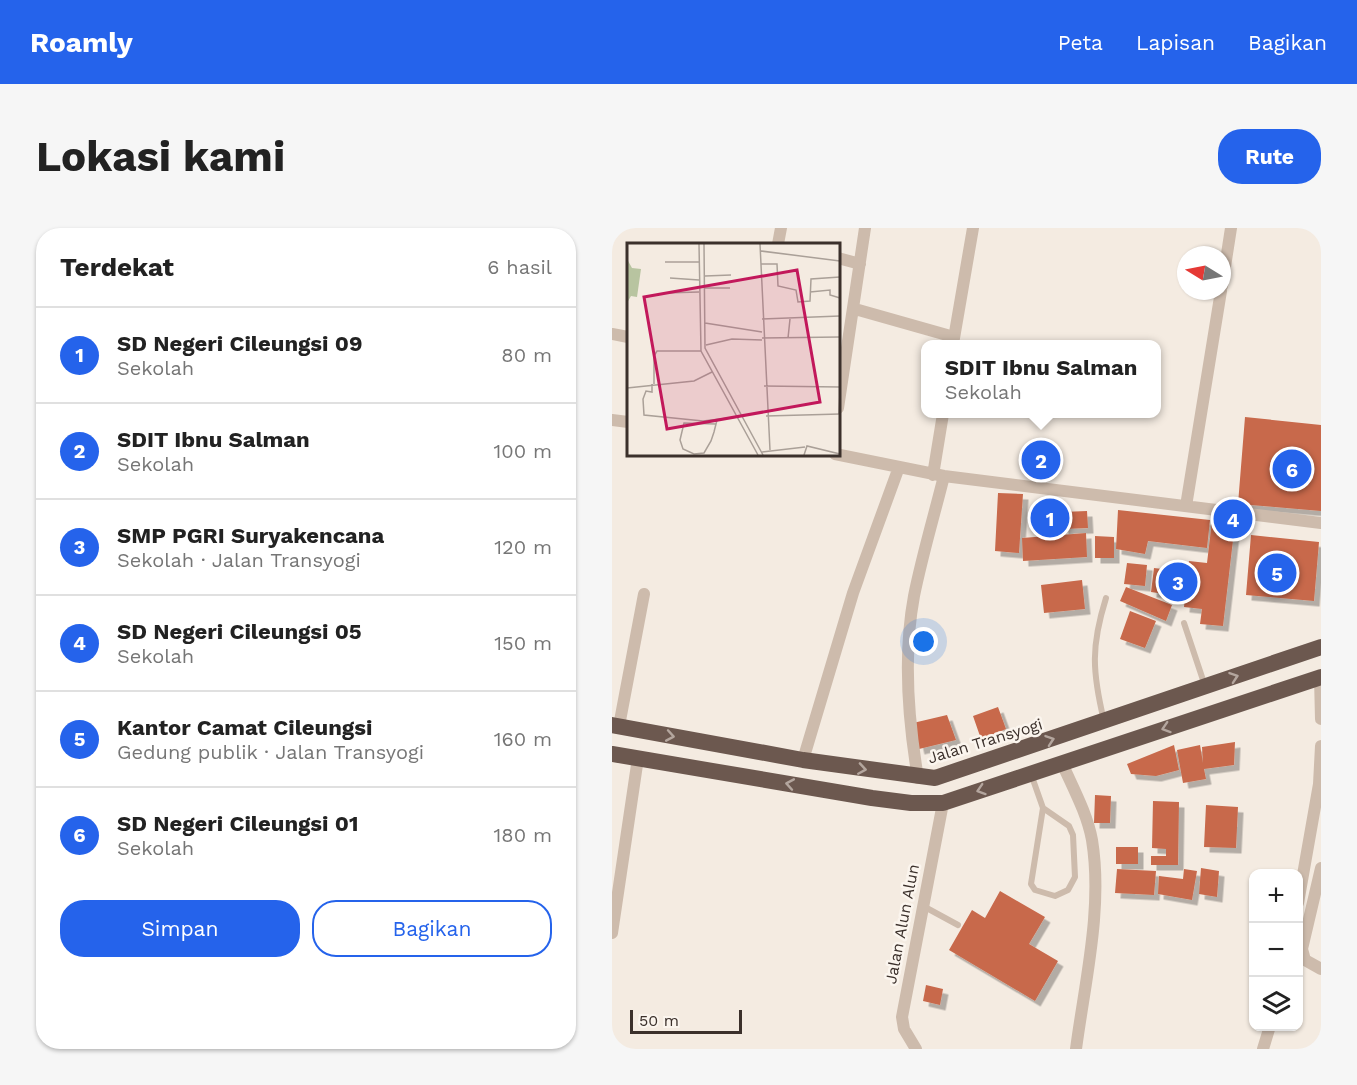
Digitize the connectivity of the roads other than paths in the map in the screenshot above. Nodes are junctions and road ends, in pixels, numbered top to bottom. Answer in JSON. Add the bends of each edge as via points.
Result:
{"nodes":[{"id":1,"x":781,"y":228,"type":"edge"},
{"id":2,"x":865,"y":228,"type":"edge"},
{"id":3,"x":973,"y":228,"type":"edge"},
{"id":4,"x":1232,"y":228,"type":"edge"},
{"id":5,"x":780,"y":243,"type":"edge"},
{"id":6,"x":1229,"y":246,"type":"edge"},
{"id":7,"x":840,"y":259,"type":"edge"},
{"id":8,"x":860,"y":264,"type":"junction"},
{"id":9,"x":1220,"y":300,"type":"edge"},
{"id":10,"x":855,"y":309,"type":"junction"},
{"id":11,"x":612,"y":334,"type":"edge"},
{"id":12,"x":627,"y":337,"type":"edge"},
{"id":13,"x":951,"y":340,"type":"edge"},
{"id":14,"x":954,"y":340,"type":"edge"},
{"id":15,"x":840,"y":396,"type":"edge"},
{"id":16,"x":943,"y":418,"type":"edge"},
{"id":17,"x":612,"y":420,"type":"edge"},
{"id":18,"x":627,"y":422,"type":"edge"},
{"id":19,"x":840,"y":455,"type":"edge"},
{"id":20,"x":899,"y":467,"type":"junction"},
{"id":21,"x":939,"y":475,"type":"junction"},
{"id":22,"x":1186,"y":506,"type":"junction"},
{"id":23,"x":1321,"y":523,"type":"edge"},
{"id":24,"x":644,"y":594,"type":"dead end"},
{"id":25,"x":1106,"y":598,"type":"dead end"},
{"id":26,"x":1184,"y":623,"type":"dead end"},
{"id":27,"x":1321,"y":647,"type":"edge"},
{"id":28,"x":1320,"y":677,"type":"edge"},
{"id":29,"x":1205,"y":687,"type":"junction"},
{"id":30,"x":1321,"y":719,"type":"edge"},
{"id":31,"x":1104,"y":721,"type":"junction"},
{"id":32,"x":615,"y":726,"type":"edge"},
{"id":33,"x":1321,"y":746,"type":"edge"},
{"id":34,"x":612,"y":754,"type":"edge"},
{"id":35,"x":638,"y":758,"type":"junction"},
{"id":36,"x":803,"y":760,"type":"junction"},
{"id":37,"x":1062,"y":763,"type":"junction"},
{"id":38,"x":1030,"y":774,"type":"junction"},
{"id":39,"x":918,"y":778,"type":"junction"},
{"id":40,"x":1320,"y":784,"type":"edge"},
{"id":41,"x":943,"y":803,"type":"junction"},
{"id":42,"x":1043,"y":808,"type":"junction"},
{"id":43,"x":1321,"y":868,"type":"edge"},
{"id":44,"x":1303,"y":880,"type":"edge"},
{"id":45,"x":922,"y":905,"type":"junction"},
{"id":46,"x":958,"y":925,"type":"dead end"},
{"id":47,"x":612,"y":933,"type":"edge"},
{"id":48,"x":1321,"y":969,"type":"edge"},
{"id":49,"x":1268,"y":1031,"type":"edge"},
{"id":50,"x":916,"y":1049,"type":"edge"},
{"id":51,"x":1076,"y":1049,"type":"edge"},
{"id":52,"x":1263,"y":1049,"type":"edge"}],
"edges":[{"from":1,"to":5,"type":"street"},
{"from":2,"to":8,"type":"street"},
{"from":3,"to":14,"type":"street"},
{"from":4,"to":6,"type":"street"},
{"from":7,"to":8,"type":"street"},
{"from":8,"to":10,"type":"street"},
{"from":9,"to":22,"type":"street"},
{"from":10,"to":13,"type":"street"},
{"from":10,"to":15,"type":"street"},
{"from":11,"to":12,"type":"street"},
{"from":16,"to":21,"type":"street"},
{"from":17,"to":18,"type":"street"},
{"from":19,"to":20,"type":"street"},
{"from":20,"to":21,"type":"street"},
{"from":20,"to":36,"type":"street","via":[[852,592]]},
{"from":21,"to":22,"type":"street"},
{"from":21,"to":39,"type":"street","via":[[910,629],[908,703]]},
{"from":22,"to":23,"type":"street"},
{"from":24,"to":32,"type":"street"},
{"from":25,"to":31,"type":"lane","via":[[1096,637],[1093,676]]},
{"from":26,"to":29,"type":"lane"},
{"from":29,"to":27,"type":"highway","name":"Jalan Transyogi","one_way":true},
{"from":28,"to":30,"type":"street"},
{"from":28,"to":37,"type":"highway","one_way":true},
{"from":29,"to":31,"type":"highway","name":"Jalan Transyogi"},
{"from":39,"to":31,"type":"highway","name":"Jalan Transyogi","one_way":true,"via":[[955,772]]},
{"from":32,"to":36,"type":"highway","name":"Jalan Transyogi","one_way":true},
{"from":33,"to":40,"type":"street"},
{"from":34,"to":35,"type":"highway"},
{"from":41,"to":35,"type":"highway","one_way":true,"via":[[872,798]]},
{"from":35,"to":47,"type":"street"},
{"from":36,"to":39,"type":"highway","name":"Jalan Transyogi","one_way":true},
{"from":37,"to":38,"type":"highway"},
{"from":37,"to":51,"type":"street","via":[[1082,808],[1095,869],[1094,920]]},
{"from":38,"to":41,"type":"highway","one_way":true},
{"from":38,"to":42,"type":"lane"},
{"from":40,"to":44,"type":"street"},
{"from":41,"to":45,"type":"street","name":"Jalan Alun Alun"},
{"from":42,"to":42,"type":"lane","via":[[1032,884],[1035,890],[1055,896],[1068,890],[1075,877],[1073,835],[1069,826]]},
{"from":43,"to":48,"type":"street","via":[[1302,949],[1305,960]]},
{"from":45,"to":46,"type":"lane"},
{"from":45,"to":50,"type":"street","name":"Jalan Alun Alun","via":[[902,1017]]},
{"from":49,"to":52,"type":"street"}]}
